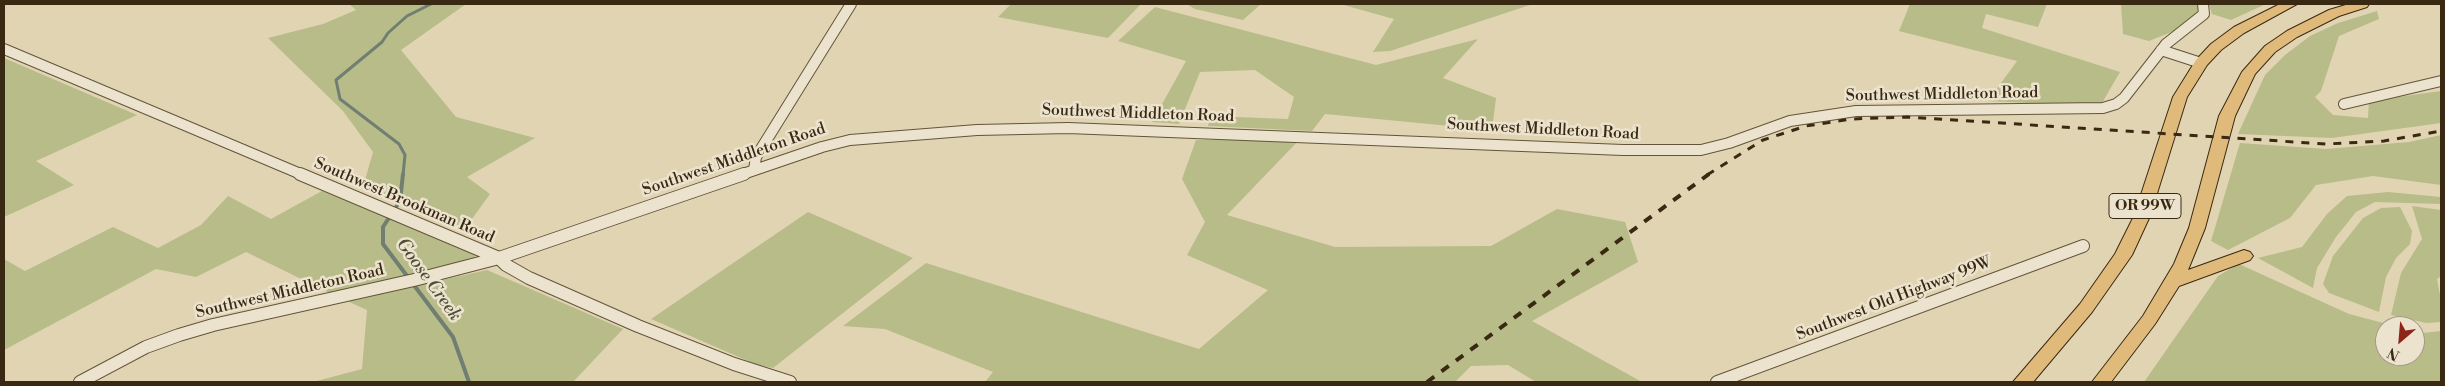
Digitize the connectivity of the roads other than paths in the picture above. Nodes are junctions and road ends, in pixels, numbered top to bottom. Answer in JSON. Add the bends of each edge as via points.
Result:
{"nodes":[{"id":1,"x":852,"y":4,"type":"edge"},
{"id":2,"x":2203,"y":4,"type":"edge"},
{"id":3,"x":2290,"y":4,"type":"edge"},
{"id":4,"x":2362,"y":4,"type":"edge"},
{"id":5,"x":4,"y":49,"type":"edge"},
{"id":6,"x":2161,"y":50,"type":"junction"},
{"id":7,"x":2201,"y":63,"type":"junction"},
{"id":8,"x":2441,"y":81,"type":"edge"},
{"id":9,"x":2344,"y":104,"type":"dead end"},
{"id":10,"x":754,"y":170,"type":"junction"},
{"id":11,"x":2083,"y":246,"type":"dead end"},
{"id":12,"x":2244,"y":256,"type":"dead end"},
{"id":13,"x":499,"y":258,"type":"junction"},
{"id":14,"x":2172,"y":282,"type":"junction"},
{"id":15,"x":80,"y":382,"type":"edge"},
{"id":16,"x":790,"y":382,"type":"edge"},
{"id":17,"x":1717,"y":382,"type":"edge"},
{"id":18,"x":2022,"y":382,"type":"edge"},
{"id":19,"x":2101,"y":382,"type":"edge"}],
"edges":[{"from":1,"to":10,"type":"street","via":[[756,157]]},
{"from":2,"to":6,"type":"street","name":"Southwest Middleton Road","via":[[2204,14]]},
{"from":3,"to":7,"type":"highway","number":"OR 99W","via":[[2239,30]]},
{"from":4,"to":14,"type":"highway","number":"OR 99W","via":[[2292,34],[2270,49],[2249,72],[2226,116],[2194,239]]},
{"from":5,"to":13,"type":"street","name":"Southwest Brookman Road"},
{"from":6,"to":7,"type":"street"},
{"from":6,"to":10,"type":"street","name":"Southwest Middleton Road","via":[[2124,98],[2103,108],[1856,110],[1790,121],[1701,150],[1024,128],[850,140]]},
{"from":7,"to":18,"type":"highway","number":"OR 99W","via":[[2180,97],[2142,216],[2123,255],[2086,308]]},
{"from":8,"to":9,"type":"street"},
{"from":10,"to":13,"type":"street","name":"Southwest Middleton Road"},
{"from":11,"to":17,"type":"street","name":"Southwest Old Highway 99W"},
{"from":12,"to":14,"type":"highway"},
{"from":13,"to":15,"type":"street","name":"Southwest Middleton Road","via":[[213,325],[146,347]]},
{"from":13,"to":16,"type":"street","name":"Southwest Brookman Road","via":[[529,278],[638,326]]},
{"from":14,"to":19,"type":"highway","number":"OR 99W","via":[[2149,320]]}]}
